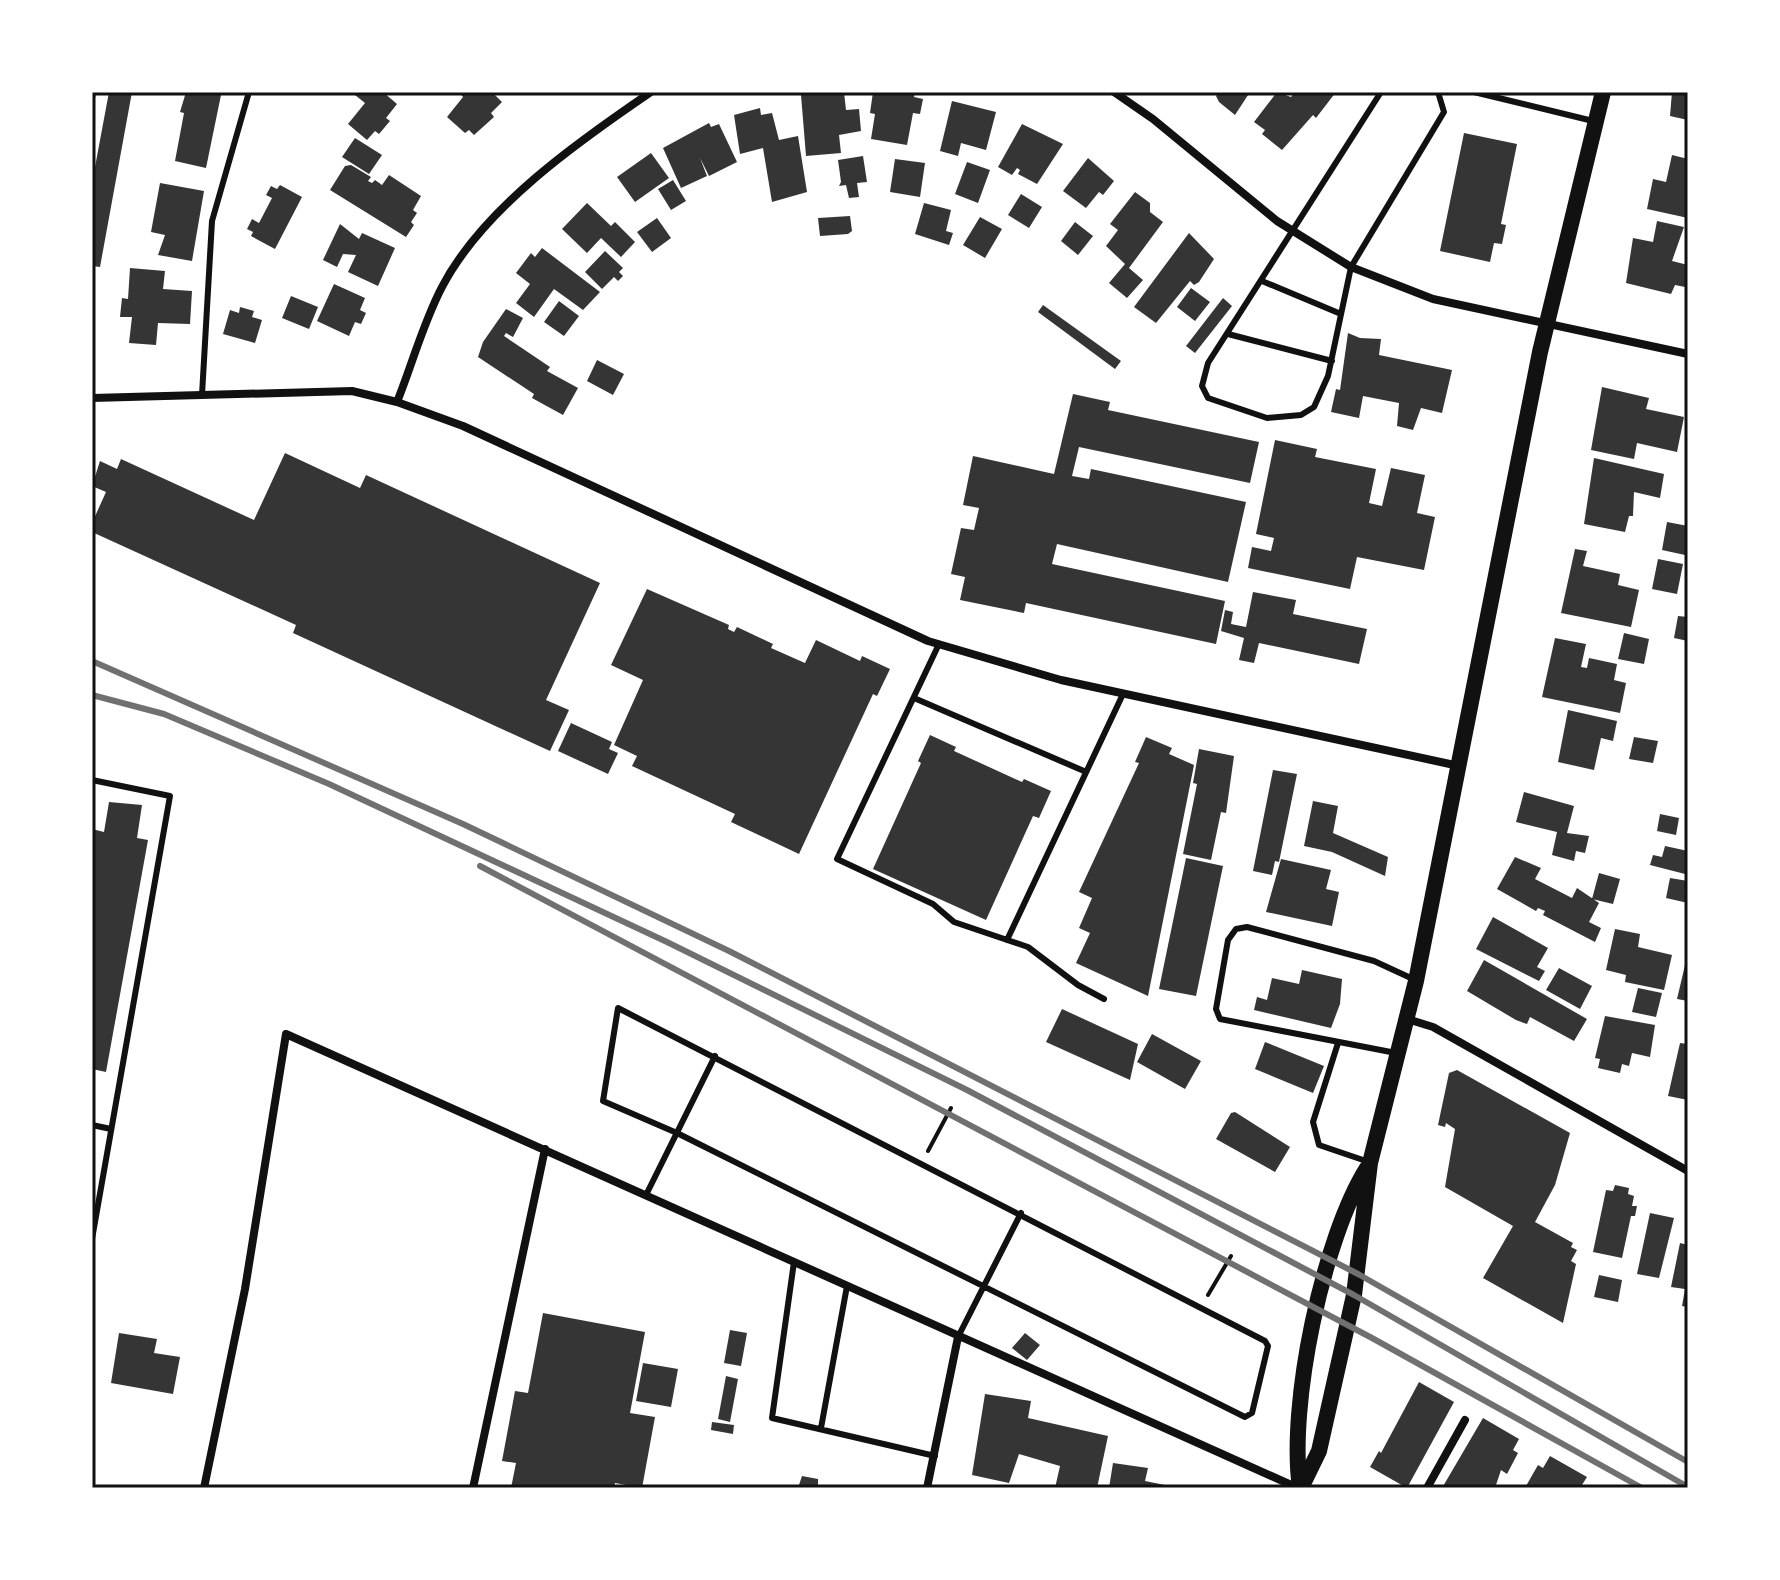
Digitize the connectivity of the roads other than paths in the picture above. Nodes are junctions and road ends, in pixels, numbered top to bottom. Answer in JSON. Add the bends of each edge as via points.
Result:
{"nodes":[{"id":1,"x":249,"y":92,"type":"edge"},
{"id":2,"x":651,"y":92,"type":"edge"},
{"id":3,"x":1114,"y":92,"type":"edge"},
{"id":4,"x":1381,"y":92,"type":"edge"},
{"id":5,"x":1438,"y":92,"type":"edge"},
{"id":6,"x":1474,"y":92,"type":"edge"},
{"id":7,"x":1603,"y":92,"type":"edge"},
{"id":8,"x":1596,"y":122,"type":"junction"},
{"id":9,"x":1294,"y":232,"type":"junction"},
{"id":10,"x":1351,"y":267,"type":"junction"},
{"id":11,"x":1262,"y":281,"type":"junction"},
{"id":12,"x":1341,"y":314,"type":"junction"},
{"id":13,"x":1548,"y":323,"type":"junction"},
{"id":14,"x":1228,"y":334,"type":"junction"},
{"id":15,"x":1688,"y":354,"type":"edge"},
{"id":16,"x":1332,"y":361,"type":"junction"},
{"id":17,"x":202,"y":395,"type":"junction"},
{"id":18,"x":92,"y":398,"type":"edge"},
{"id":19,"x":397,"y":402,"type":"junction"},
{"id":20,"x":939,"y":644,"type":"junction"},
{"id":21,"x":1123,"y":694,"type":"junction"},
{"id":22,"x":914,"y":698,"type":"junction"},
{"id":23,"x":1460,"y":766,"type":"junction"},
{"id":24,"x":1084,"y":771,"type":"junction"},
{"id":25,"x":92,"y":780,"type":"edge"},
{"id":26,"x":1007,"y":940,"type":"junction"},
{"id":27,"x":1416,"y":981,"type":"junction"},
{"id":28,"x":1104,"y":999,"type":"dead end"},
{"id":29,"x":1407,"y":1019,"type":"junction"},
{"id":30,"x":1338,"y":1043,"type":"junction"},
{"id":31,"x":1399,"y":1054,"type":"junction"},
{"id":32,"x":715,"y":1056,"type":"junction"},
{"id":33,"x":92,"y":1125,"type":"edge"},
{"id":34,"x":111,"y":1129,"type":"junction"},
{"id":35,"x":677,"y":1133,"type":"junction"},
{"id":36,"x":545,"y":1149,"type":"junction"},
{"id":37,"x":1370,"y":1163,"type":"junction"},
{"id":38,"x":1688,"y":1171,"type":"edge"},
{"id":39,"x":646,"y":1195,"type":"junction"},
{"id":40,"x":1021,"y":1213,"type":"junction"},
{"id":41,"x":92,"y":1239,"type":"edge"},
{"id":42,"x":794,"y":1262,"type":"junction"},
{"id":43,"x":984,"y":1285,"type":"junction"},
{"id":44,"x":847,"y":1286,"type":"junction"},
{"id":45,"x":958,"y":1337,"type":"junction"},
{"id":46,"x":1465,"y":1420,"type":"dead end"},
{"id":47,"x":821,"y":1428,"type":"junction"},
{"id":48,"x":935,"y":1456,"type":"junction"},
{"id":49,"x":204,"y":1488,"type":"edge"},
{"id":50,"x":473,"y":1488,"type":"edge"},
{"id":51,"x":927,"y":1488,"type":"edge"},
{"id":52,"x":1300,"y":1488,"type":"edge"},
{"id":53,"x":1427,"y":1488,"type":"edge"}],
"edges":[{"from":1,"to":17,"type":"lane","via":[[212,221]]},
{"from":2,"to":19,"type":"street","via":[[585,139],[475,237],[442,287]]},
{"from":3,"to":9,"type":"street"},
{"from":4,"to":9,"type":"lane"},
{"from":5,"to":10,"type":"lane","via":[[1444,112]]},
{"from":6,"to":8,"type":"lane"},
{"from":7,"to":8,"type":"main road"},
{"from":8,"to":13,"type":"main road"},
{"from":9,"to":10,"type":"street"},
{"from":9,"to":11,"type":"lane"},
{"from":10,"to":12,"type":"lane"},
{"from":10,"to":13,"type":"street","via":[[1433,299]]},
{"from":11,"to":12,"type":"lane"},
{"from":11,"to":14,"type":"lane"},
{"from":12,"to":16,"type":"lane"},
{"from":13,"to":15,"type":"street"},
{"from":13,"to":23,"type":"main road"},
{"from":14,"to":16,"type":"lane"},
{"from":14,"to":16,"type":"lane","via":[[1203,373],[1202,386],[1208,398],[1241,412],[1267,418],[1301,415],[1323,392]]},
{"from":17,"to":18,"type":"street"},
{"from":17,"to":19,"type":"street","via":[[352,391]]},
{"from":19,"to":20,"type":"street","via":[[463,426]]},
{"from":20,"to":21,"type":"street"},
{"from":20,"to":22,"type":"lane"},
{"from":21,"to":23,"type":"street"},
{"from":21,"to":24,"type":"lane"},
{"from":22,"to":24,"type":"lane"},
{"from":22,"to":26,"type":"lane","via":[[837,859],[933,904],[954,922]]},
{"from":23,"to":27,"type":"main road"},
{"from":24,"to":26,"type":"lane"},
{"from":25,"to":34,"type":"lane","via":[[170,796]]},
{"from":26,"to":28,"type":"lane","via":[[1028,947]]},
{"from":27,"to":29,"type":"main road"},
{"from":27,"to":30,"type":"lane","via":[[1374,961],[1247,927],[1236,929],[1228,940],[1216,1015]]},
{"from":29,"to":31,"type":"main road"},
{"from":29,"to":38,"type":"street","via":[[1433,1027]]},
{"from":30,"to":31,"type":"lane"},
{"from":30,"to":37,"type":"lane","via":[[1313,1122],[1319,1145]]},
{"from":31,"to":37,"type":"main road"},
{"from":32,"to":35,"type":"lane"},
{"from":32,"to":35,"type":"lane","via":[[618,1008],[603,1101]]},
{"from":32,"to":40,"type":"lane"},
{"from":33,"to":34,"type":"lane"},
{"from":34,"to":41,"type":"lane"},
{"from":35,"to":39,"type":"lane"},
{"from":35,"to":43,"type":"lane"},
{"from":36,"to":39,"type":"street"},
{"from":36,"to":49,"type":"street","via":[[286,1034],[245,1289]]},
{"from":36,"to":50,"type":"street"},
{"from":37,"to":52,"type":"main road","via":[[1354,1295],[1319,1451]]},
{"from":37,"to":52,"type":"main road","via":[[1354,1188],[1335,1242],[1306,1360],[1295,1455]]},
{"from":39,"to":42,"type":"street"},
{"from":40,"to":43,"type":"lane"},
{"from":40,"to":43,"type":"lane","via":[[1267,1343],[1249,1416]]},
{"from":42,"to":44,"type":"street"},
{"from":42,"to":47,"type":"lane","via":[[772,1418]]},
{"from":43,"to":45,"type":"lane"},
{"from":44,"to":45,"type":"street"},
{"from":44,"to":47,"type":"lane"},
{"from":45,"to":48,"type":"street"},
{"from":45,"to":52,"type":"street"},
{"from":46,"to":53,"type":"street"},
{"from":47,"to":48,"type":"lane"},
{"from":48,"to":51,"type":"street"}]}
